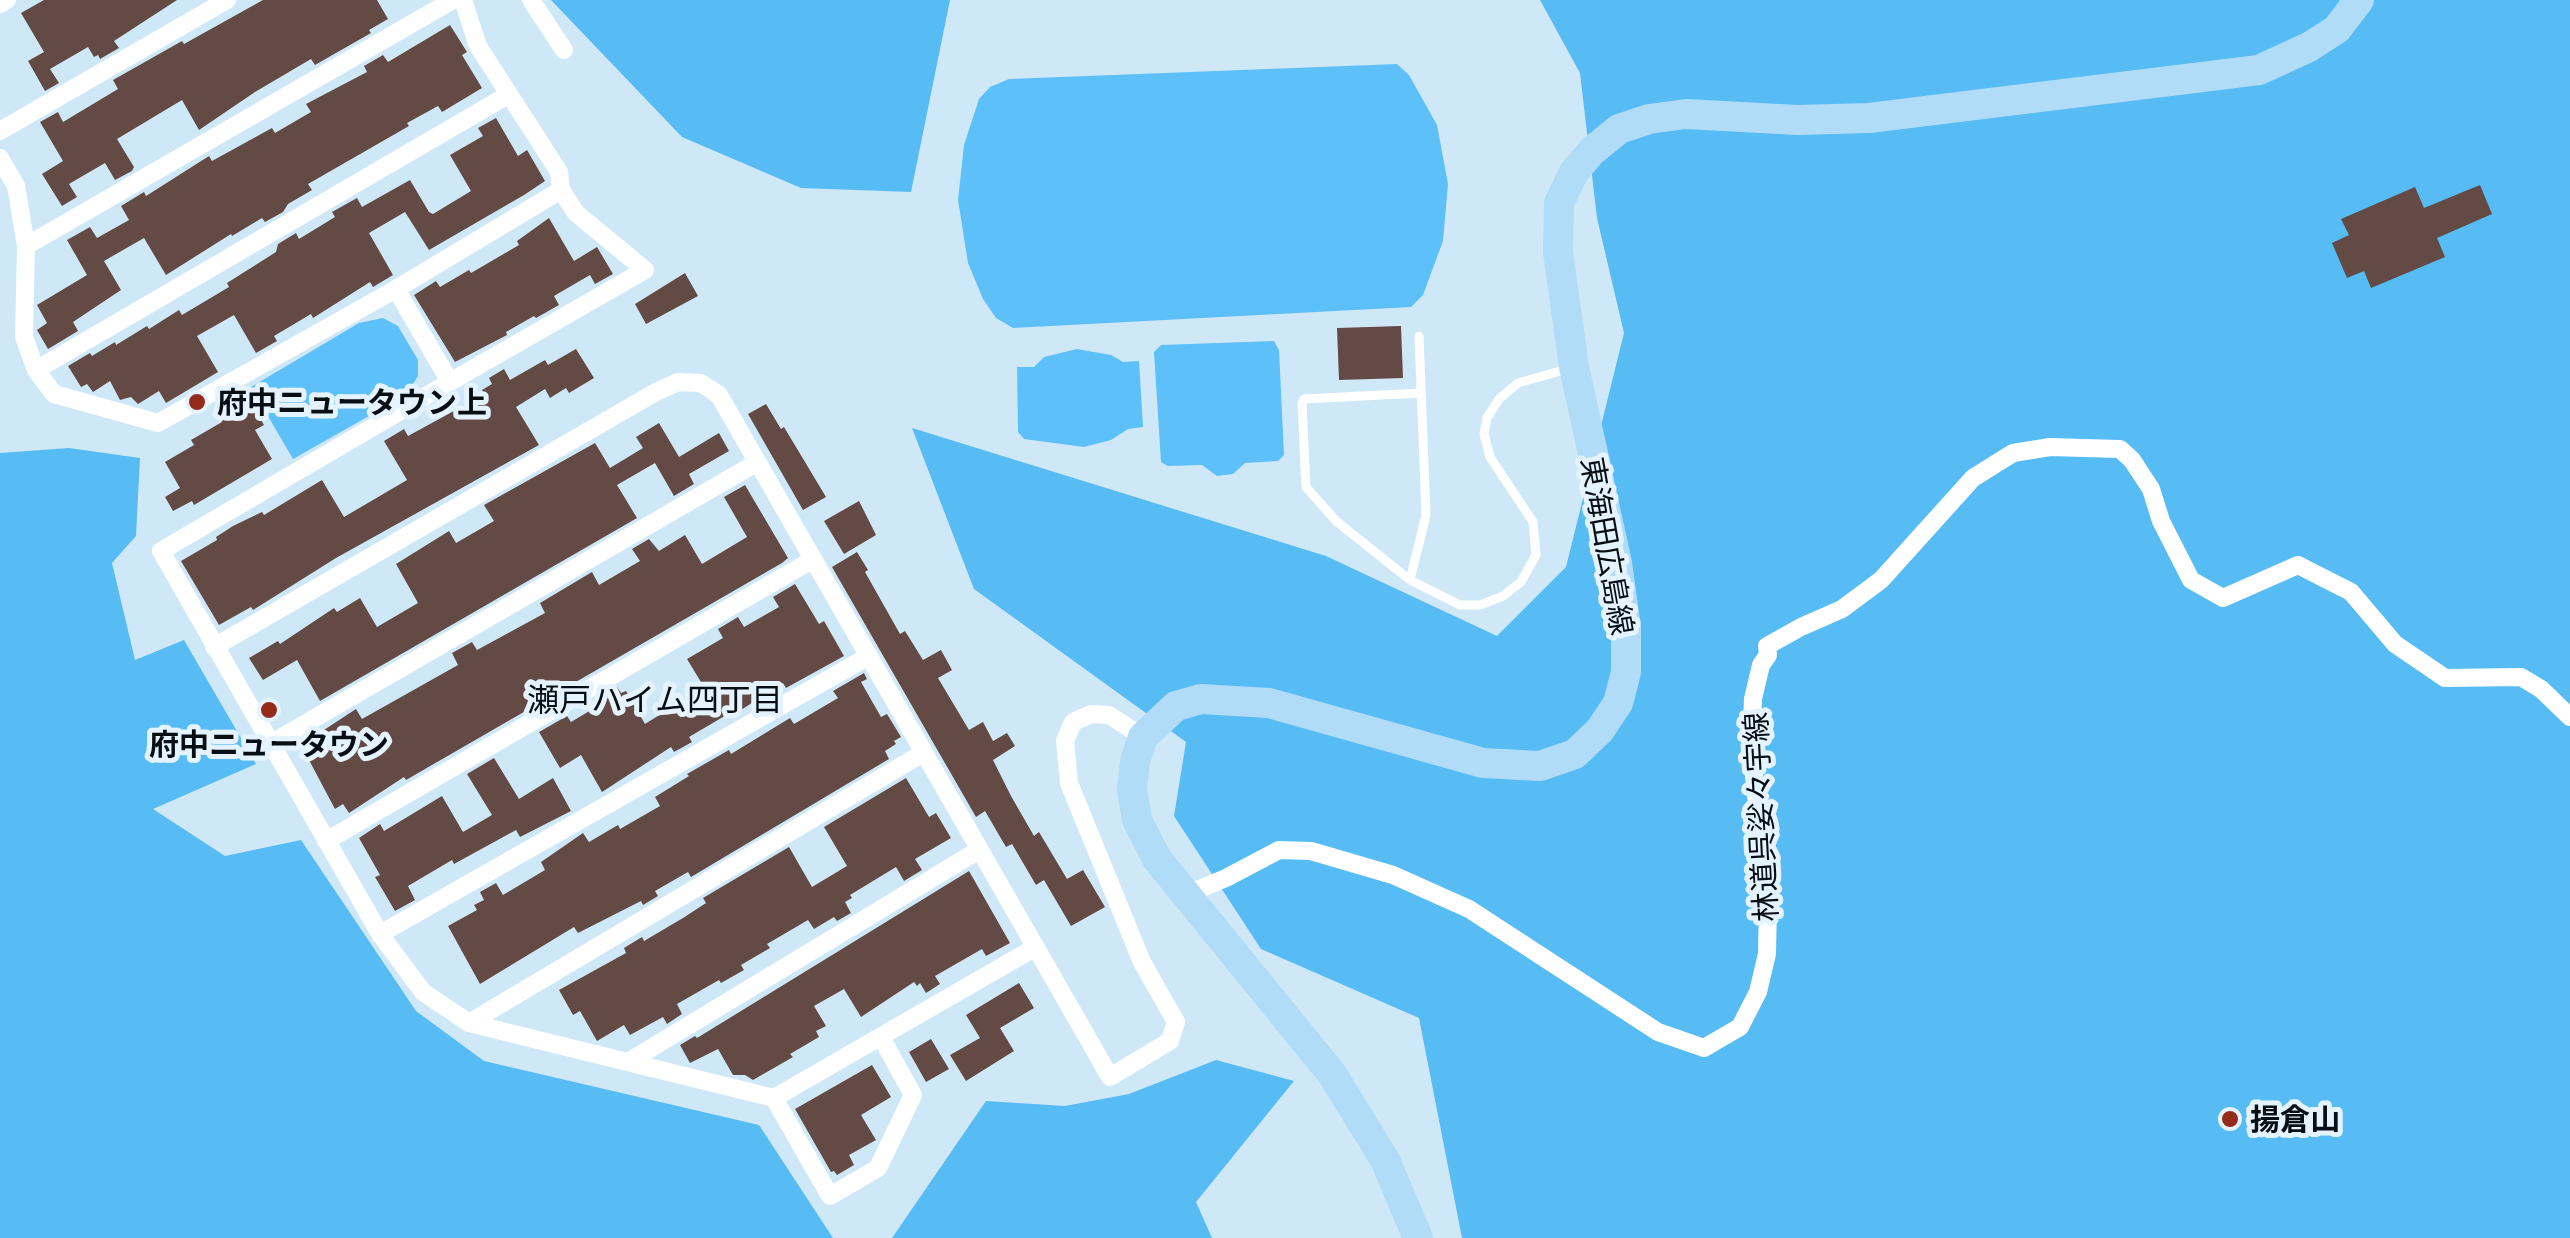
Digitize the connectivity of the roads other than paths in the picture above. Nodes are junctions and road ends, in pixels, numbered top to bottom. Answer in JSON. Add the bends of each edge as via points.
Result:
{"nodes":[{"id":1,"x":7,"y":0,"type":"edge"},
{"id":2,"x":226,"y":0,"type":"edge"},
{"id":3,"x":453,"y":0,"type":"edge"},
{"id":4,"x":463,"y":0,"type":"edge"},
{"id":5,"x":531,"y":0,"type":"edge"},
{"id":6,"x":2359,"y":0,"type":"edge"},
{"id":7,"x":0,"y":4,"type":"edge"},
{"id":8,"x":564,"y":50,"type":"dead end"},
{"id":9,"x":508,"y":96,"type":"junction"},
{"id":10,"x":0,"y":131,"type":"edge"},
{"id":11,"x":0,"y":158,"type":"edge"},
{"id":12,"x":562,"y":190,"type":"junction"},
{"id":13,"x":26,"y":246,"type":"junction"},
{"id":14,"x":396,"y":288,"type":"junction"},
{"id":15,"x":1419,"y":336,"type":"dead end"},
{"id":16,"x":1574,"y":367,"type":"junction"},
{"id":17,"x":36,"y":370,"type":"junction"},
{"id":18,"x":450,"y":382,"type":"junction"},
{"id":19,"x":1421,"y":393,"type":"junction"},
{"id":20,"x":758,"y":462,"type":"junction"},
{"id":21,"x":812,"y":560,"type":"junction"},
{"id":22,"x":1410,"y":580,"type":"junction"},
{"id":23,"x":214,"y":647,"type":"junction"},
{"id":24,"x":868,"y":656,"type":"junction"},
{"id":25,"x":2570,"y":717,"type":"edge"},
{"id":26,"x":1143,"y":737,"type":"junction"},
{"id":27,"x":270,"y":744,"type":"junction"},
{"id":28,"x":923,"y":753,"type":"junction"},
{"id":29,"x":326,"y":841,"type":"junction"},
{"id":30,"x":978,"y":850,"type":"junction"},
{"id":31,"x":1185,"y":895,"type":"junction"},
{"id":32,"x":380,"y":934,"type":"junction"},
{"id":33,"x":1036,"y":947,"type":"junction"},
{"id":34,"x":468,"y":1022,"type":"junction"},
{"id":35,"x":881,"y":1036,"type":"junction"},
{"id":36,"x":628,"y":1062,"type":"junction"},
{"id":37,"x":774,"y":1098,"type":"junction"},
{"id":38,"x":1418,"y":1238,"type":"edge"}],
"edges":[{"from":1,"to":7,"type":"street"},
{"from":2,"to":10,"type":"street"},
{"from":3,"to":13,"type":"street"},
{"from":4,"to":9,"type":"street","via":[[478,46]]},
{"from":5,"to":8,"type":"street"},
{"from":6,"to":16,"type":"main road","name":"東海田広島線","via":[[2337,29],[2258,70],[1869,118],[1686,114],[1620,129],[1574,172],[1559,203],[1558,252]]},
{"from":9,"to":12,"type":"street","via":[[559,172]]},
{"from":9,"to":17,"type":"street"},
{"from":11,"to":13,"type":"street","via":[[16,186]]},
{"from":12,"to":14,"type":"street"},
{"from":12,"to":18,"type":"street","via":[[576,213],[644,270]]},
{"from":13,"to":17,"type":"street","via":[[24,337]]},
{"from":14,"to":17,"type":"street","via":[[158,423],[54,394]]},
{"from":14,"to":18,"type":"street"},
{"from":15,"to":19,"type":"lane"},
{"from":16,"to":22,"type":"lane","via":[[1518,384],[1486,418],[1490,457],[1533,522],[1531,569],[1503,596],[1480,605],[1460,604]]},
{"from":16,"to":26,"type":"main road","name":"東海田広島線","via":[[1626,628],[1618,703],[1574,754],[1540,766],[1483,763],[1269,703],[1230,699],[1176,706]]},
{"from":18,"to":23,"type":"street","via":[[162,551]]},
{"from":19,"to":22,"type":"lane","via":[[1426,515]]},
{"from":19,"to":22,"type":"lane","via":[[1302,404],[1306,486],[1336,521]]},
{"from":20,"to":21,"type":"street"},
{"from":20,"to":23,"type":"street","via":[[719,395],[700,383],[678,382]]},
{"from":20,"to":27,"type":"street"},
{"from":21,"to":24,"type":"street"},
{"from":21,"to":29,"type":"street"},
{"from":23,"to":27,"type":"street"},
{"from":24,"to":28,"type":"street"},
{"from":24,"to":32,"type":"street"},
{"from":25,"to":31,"type":"street","name":"林道呉娑々宇線","via":[[2521,676],[2445,678],[2395,644],[2351,592],[2298,565],[2223,598],[2190,580],[2152,489],[2120,449],[2050,447],[2013,453],[1974,478],[1881,580],[1842,609],[1767,646],[1753,699],[1751,749],[1768,902],[1766,954],[1758,992],[1740,1027],[1704,1048],[1658,1032],[1469,910],[1394,875],[1279,850]]},
{"from":26,"to":31,"type":"main road","via":[[1132,790],[1137,820]]},
{"from":26,"to":33,"type":"street","via":[[1110,715],[1073,722],[1066,741],[1069,783],[1142,962],[1176,1022],[1170,1041],[1110,1077]]},
{"from":27,"to":29,"type":"street"},
{"from":28,"to":30,"type":"street"},
{"from":28,"to":34,"type":"street"},
{"from":29,"to":32,"type":"street"},
{"from":30,"to":33,"type":"street"},
{"from":30,"to":36,"type":"street"},
{"from":31,"to":38,"type":"main road","via":[[1332,1074],[1385,1160]]},
{"from":32,"to":34,"type":"street","via":[[423,992]]},
{"from":33,"to":35,"type":"street"},
{"from":34,"to":36,"type":"street"},
{"from":35,"to":37,"type":"street"},
{"from":35,"to":37,"type":"street","via":[[912,1095],[878,1168],[830,1196]]},
{"from":36,"to":37,"type":"street"}]}
